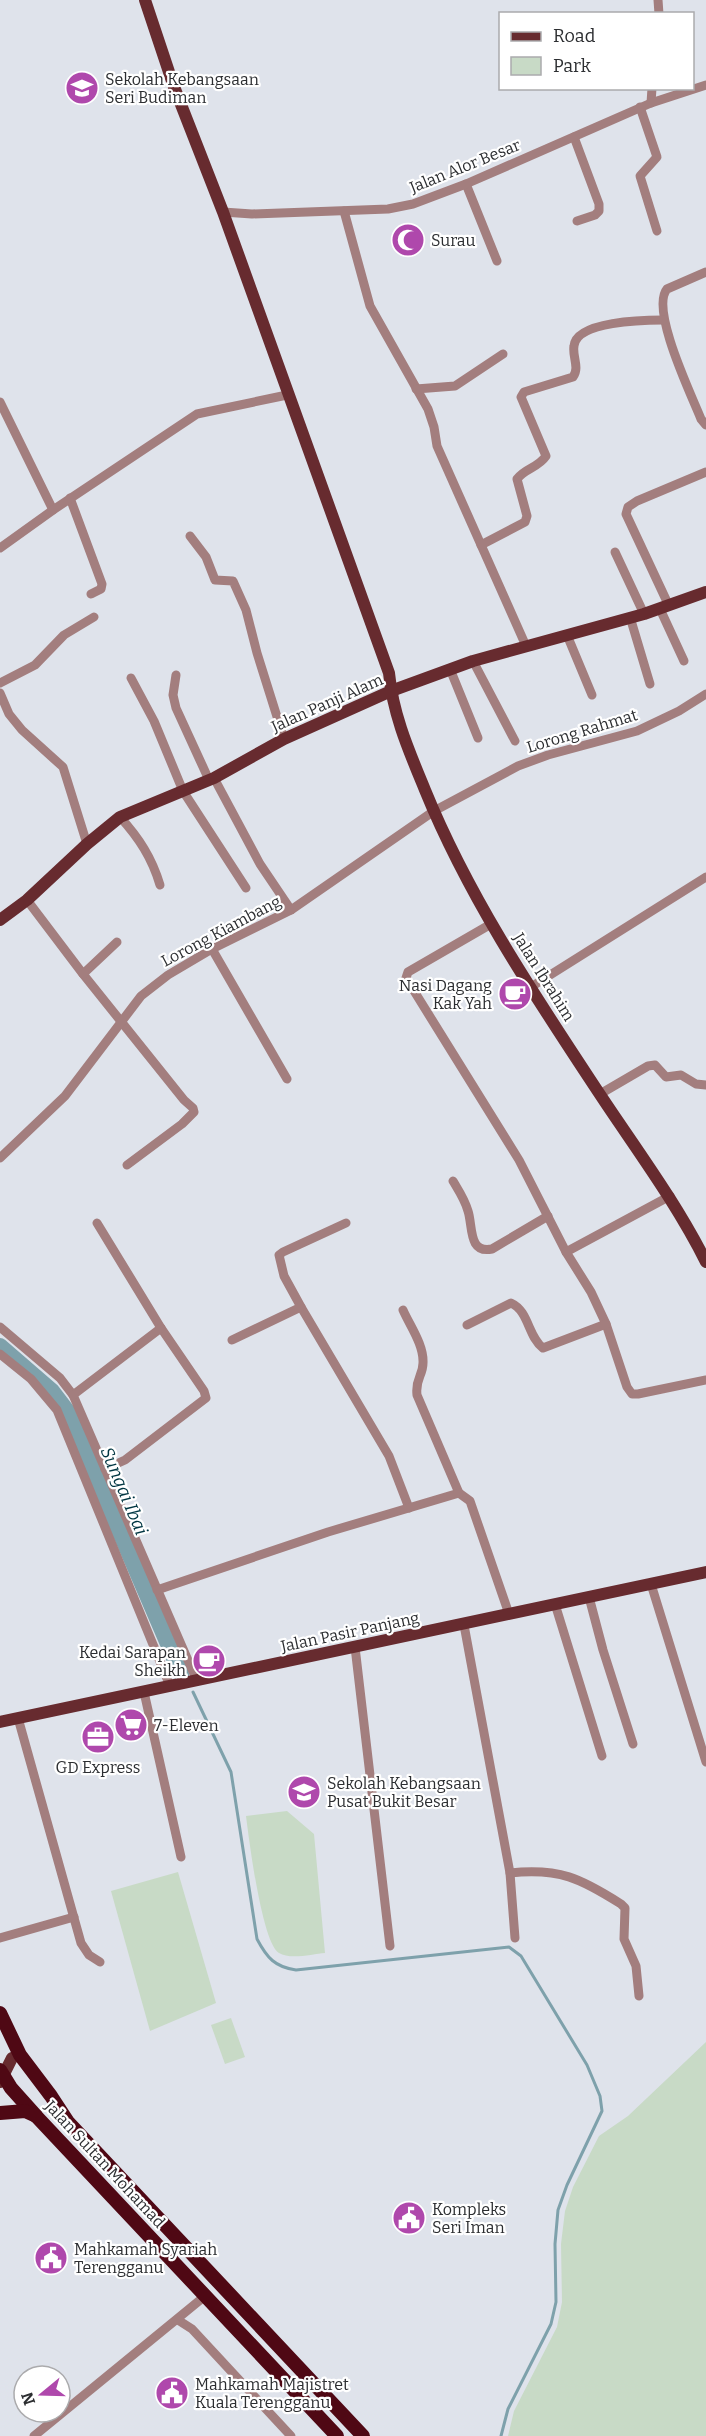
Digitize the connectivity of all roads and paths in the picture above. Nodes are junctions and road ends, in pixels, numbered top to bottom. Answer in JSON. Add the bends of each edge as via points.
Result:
{"nodes":[{"id":1,"x":145,"y":0,"type":"edge"},
{"id":2,"x":652,"y":90,"type":"edge"},
{"id":3,"x":691,"y":90,"type":"edge"},
{"id":4,"x":651,"y":103,"type":"junction"},
{"id":5,"x":640,"y":107,"type":"junction"},
{"id":6,"x":574,"y":137,"type":"junction"},
{"id":7,"x":466,"y":184,"type":"junction"},
{"id":8,"x":344,"y":211,"type":"junction"},
{"id":9,"x":223,"y":212,"type":"junction"},
{"id":10,"x":577,"y":221,"type":"dead end"},
{"id":11,"x":657,"y":231,"type":"dead end"},
{"id":12,"x":497,"y":261,"type":"dead end"},
{"id":13,"x":706,"y":272,"type":"edge"},
{"id":14,"x":663,"y":320,"type":"junction"},
{"id":15,"x":503,"y":354,"type":"dead end"},
{"id":16,"x":416,"y":388,"type":"junction"},
{"id":17,"x":287,"y":395,"type":"junction"},
{"id":18,"x":0,"y":402,"type":"edge"},
{"id":19,"x":706,"y":424,"type":"edge"},
{"id":20,"x":706,"y":472,"type":"edge"},
{"id":21,"x":70,"y":498,"type":"junction"},
{"id":22,"x":53,"y":510,"type":"junction"},
{"id":23,"x":189,"y":536,"type":"dead end"},
{"id":24,"x":481,"y":545,"type":"junction"},
{"id":25,"x":0,"y":548,"type":"edge"},
{"id":26,"x":615,"y":552,"type":"dead end"},
{"id":27,"x":706,"y":592,"type":"edge"},
{"id":28,"x":91,"y":594,"type":"dead end"},
{"id":29,"x":664,"y":607,"type":"junction"},
{"id":30,"x":644,"y":614,"type":"junction"},
{"id":31,"x":94,"y":617,"type":"dead end"},
{"id":32,"x":630,"y":617,"type":"junction"},
{"id":33,"x":567,"y":635,"type":"junction"},
{"id":34,"x":526,"y":646,"type":"junction"},
{"id":35,"x":473,"y":661,"type":"junction"},
{"id":36,"x":684,"y":661,"type":"dead end"},
{"id":37,"x":450,"y":669,"type":"junction"},
{"id":38,"x":176,"y":675,"type":"dead end"},
{"id":39,"x":131,"y":678,"type":"dead end"},
{"id":40,"x":0,"y":682,"type":"edge"},
{"id":41,"x":650,"y":684,"type":"dead end"},
{"id":42,"x":391,"y":691,"type":"junction"},
{"id":43,"x":0,"y":693,"type":"edge"},
{"id":44,"x":706,"y":694,"type":"edge"},
{"id":45,"x":592,"y":695,"type":"dead end"},
{"id":46,"x":478,"y":738,"type":"dead end"},
{"id":47,"x":284,"y":739,"type":"junction"},
{"id":48,"x":515,"y":741,"type":"dead end"},
{"id":49,"x":211,"y":779,"type":"junction"},
{"id":50,"x":183,"y":791,"type":"junction"},
{"id":51,"x":434,"y":811,"type":"junction"},
{"id":52,"x":120,"y":817,"type":"junction"},
{"id":53,"x":87,"y":844,"type":"junction"},
{"id":54,"x":706,"y":877,"type":"edge"},
{"id":55,"x":160,"y":885,"type":"dead end"},
{"id":56,"x":246,"y":888,"type":"dead end"},
{"id":57,"x":27,"y":900,"type":"junction"},
{"id":58,"x":291,"y":910,"type":"junction"},
{"id":59,"x":0,"y":920,"type":"edge"},
{"id":60,"x":491,"y":924,"type":"junction"},
{"id":61,"x":117,"y":942,"type":"dead end"},
{"id":62,"x":212,"y":949,"type":"junction"},
{"id":63,"x":83,"y":974,"type":"junction"},
{"id":64,"x":531,"y":987,"type":"junction"},
{"id":65,"x":121,"y":1021,"type":"junction"},
{"id":66,"x":287,"y":1079,"type":"dead end"},
{"id":67,"x":706,"y":1085,"type":"edge"},
{"id":68,"x":600,"y":1094,"type":"junction"},
{"id":69,"x":0,"y":1158,"type":"edge"},
{"id":70,"x":127,"y":1165,"type":"dead end"},
{"id":71,"x":453,"y":1181,"type":"dead end"},
{"id":72,"x":670,"y":1196,"type":"junction"},
{"id":73,"x":548,"y":1216,"type":"junction"},
{"id":74,"x":98,"y":1223,"type":"dead end"},
{"id":75,"x":346,"y":1223,"type":"dead end"},
{"id":76,"x":566,"y":1252,"type":"junction"},
{"id":77,"x":706,"y":1260,"type":"edge"},
{"id":78,"x":301,"y":1307,"type":"junction"},
{"id":79,"x":403,"y":1310,"type":"dead end"},
{"id":80,"x":606,"y":1324,"type":"junction"},
{"id":81,"x":467,"y":1325,"type":"dead end"},
{"id":82,"x":0,"y":1327,"type":"edge"},
{"id":83,"x":161,"y":1328,"type":"junction"},
{"id":84,"x":232,"y":1340,"type":"dead end"},
{"id":85,"x":0,"y":1354,"type":"edge"},
{"id":86,"x":706,"y":1380,"type":"edge"},
{"id":87,"x":73,"y":1395,"type":"junction"},
{"id":88,"x":105,"y":1469,"type":"junction"},
{"id":89,"x":459,"y":1493,"type":"junction"},
{"id":90,"x":409,"y":1508,"type":"junction"},
{"id":91,"x":706,"y":1572,"type":"edge"},
{"id":92,"x":651,"y":1584,"type":"junction"},
{"id":93,"x":157,"y":1590,"type":"junction"},
{"id":94,"x":590,"y":1598,"type":"junction"},
{"id":95,"x":555,"y":1604,"type":"junction"},
{"id":96,"x":509,"y":1614,"type":"junction"},
{"id":97,"x":464,"y":1625,"type":"junction"},
{"id":98,"x":355,"y":1647,"type":"junction"},
{"id":99,"x":196,"y":1681,"type":"junction"},
{"id":100,"x":170,"y":1686,"type":"junction"},
{"id":101,"x":144,"y":1692,"type":"junction"},
{"id":102,"x":18,"y":1718,"type":"junction"},
{"id":103,"x":0,"y":1722,"type":"edge"},
{"id":104,"x":702,"y":1741,"type":"edge"},
{"id":105,"x":633,"y":1744,"type":"dead end"},
{"id":106,"x":602,"y":1756,"type":"dead end"},
{"id":107,"x":706,"y":1762,"type":"edge"},
{"id":108,"x":181,"y":1857,"type":"dead end"},
{"id":109,"x":510,"y":1873,"type":"junction"},
{"id":110,"x":74,"y":1917,"type":"junction"},
{"id":111,"x":0,"y":1938,"type":"edge"},
{"id":112,"x":515,"y":1938,"type":"dead end"},
{"id":113,"x":390,"y":1946,"type":"dead end"},
{"id":114,"x":100,"y":1962,"type":"dead end"},
{"id":115,"x":639,"y":1996,"type":"dead end"},
{"id":116,"x":0,"y":2013,"type":"edge"},
{"id":117,"x":0,"y":2019,"type":"edge"},
{"id":118,"x":12,"y":2058,"type":"junction"},
{"id":119,"x":1,"y":2074,"type":"edge"},
{"id":120,"x":0,"y":2113,"type":"edge"},
{"id":121,"x":38,"y":2117,"type":"junction"},
{"id":122,"x":68,"y":2122,"type":"junction"},
{"id":123,"x":204,"y":2296,"type":"junction"},
{"id":124,"x":178,"y":2320,"type":"junction"},
{"id":125,"x":34,"y":2436,"type":"edge"},
{"id":126,"x":291,"y":2436,"type":"edge"},
{"id":127,"x":337,"y":2436,"type":"edge"},
{"id":128,"x":363,"y":2436,"type":"edge"}],
"edges":[{"from":1,"to":9,"type":"main road","name":"Jalan Ibrahim"},
{"from":2,"to":4,"type":"street"},
{"from":3,"to":4,"type":"street","name":"Jalan Alor Besar"},
{"from":4,"to":5,"type":"street","name":"Jalan Alor Besar"},
{"from":5,"to":6,"type":"street","name":"Jalan Alor Besar"},
{"from":5,"to":11,"type":"street","via":[[657,157],[640,176]]},
{"from":6,"to":7,"type":"street","name":"Jalan Alor Besar"},
{"from":6,"to":10,"type":"street","via":[[599,204],[595,215]]},
{"from":7,"to":8,"type":"street","name":"Jalan Alor Besar","via":[[404,206]]},
{"from":7,"to":12,"type":"street"},
{"from":8,"to":9,"type":"street","name":"Jalan Alor Besar"},
{"from":8,"to":16,"type":"street","via":[[370,306]]},
{"from":9,"to":17,"type":"main road","name":"Jalan Ibrahim"},
{"from":13,"to":14,"type":"street","via":[[667,289],[661,301]]},
{"from":14,"to":19,"type":"street"},
{"from":14,"to":24,"type":"street","via":[[631,319],[581,334],[573,346],[573,377],[524,392],[520,398],[546,456],[541,465],[516,479],[527,516],[525,522]]},
{"from":15,"to":16,"type":"street","via":[[455,386]]},
{"from":16,"to":24,"type":"street","via":[[428,409],[437,446]]},
{"from":17,"to":21,"type":"street","via":[[197,414]]},
{"from":17,"to":42,"type":"main road","name":"Jalan Ibrahim","via":[[389,673]]},
{"from":18,"to":22,"type":"street"},
{"from":20,"to":29,"type":"street","via":[[628,507],[626,514]]},
{"from":21,"to":22,"type":"street"},
{"from":21,"to":28,"type":"street","via":[[102,584]]},
{"from":22,"to":25,"type":"street"},
{"from":23,"to":47,"type":"street","via":[[206,557],[215,580],[233,580],[246,610]]},
{"from":24,"to":34,"type":"street"},
{"from":26,"to":30,"type":"street"},
{"from":27,"to":29,"type":"main road","name":"Jalan Panji Alam"},
{"from":29,"to":30,"type":"main road","name":"Jalan Panji Alam"},
{"from":29,"to":36,"type":"street"},
{"from":30,"to":32,"type":"main road","name":"Jalan Panji Alam"},
{"from":31,"to":40,"type":"street","via":[[64,635],[35,664]]},
{"from":32,"to":33,"type":"main road","name":"Jalan Panji Alam"},
{"from":32,"to":41,"type":"street"},
{"from":33,"to":34,"type":"main road","name":"Jalan Panji Alam"},
{"from":33,"to":45,"type":"street"},
{"from":34,"to":35,"type":"main road","name":"Jalan Panji Alam"},
{"from":35,"to":37,"type":"main road","name":"Jalan Panji Alam"},
{"from":35,"to":48,"type":"street"},
{"from":37,"to":42,"type":"main road","name":"Jalan Panji Alam"},
{"from":37,"to":46,"type":"street"},
{"from":38,"to":49,"type":"street","via":[[176,708]]},
{"from":39,"to":50,"type":"street"},
{"from":42,"to":47,"type":"main road","name":"Jalan Panji Alam"},
{"from":42,"to":51,"type":"main road","name":"Jalan Ibrahim","via":[[397,718]]},
{"from":43,"to":53,"type":"street","via":[[22,730],[63,767]]},
{"from":44,"to":51,"type":"street","name":"Lorong Rahmat","via":[[637,731],[518,766]]},
{"from":47,"to":49,"type":"main road","name":"Jalan Panji Alam"},
{"from":49,"to":50,"type":"main road","name":"Jalan Panji Alam"},
{"from":49,"to":58,"type":"street"},
{"from":50,"to":52,"type":"main road","name":"Jalan Panji Alam"},
{"from":50,"to":56,"type":"street"},
{"from":51,"to":58,"type":"street","name":"Lorong Kiambang"},
{"from":51,"to":60,"type":"main road","name":"Jalan Ibrahim"},
{"from":52,"to":53,"type":"main road","name":"Jalan Panji Alam"},
{"from":52,"to":55,"type":"street","via":[[139,838]]},
{"from":53,"to":57,"type":"main road","name":"Jalan Panji Alam"},
{"from":54,"to":64,"type":"street"},
{"from":57,"to":59,"type":"main road","name":"Jalan Panji Alam"},
{"from":57,"to":63,"type":"street"},
{"from":58,"to":62,"type":"street","name":"Lorong Kiambang"},
{"from":60,"to":64,"type":"main road","name":"Jalan Ibrahim"},
{"from":60,"to":73,"type":"street","via":[[406,975],[519,1160]]},
{"from":61,"to":63,"type":"street"},
{"from":62,"to":65,"type":"street","name":"Lorong Kiambang","via":[[141,996]]},
{"from":62,"to":66,"type":"street"},
{"from":63,"to":65,"type":"street"},
{"from":64,"to":68,"type":"main road","name":"Jalan Ibrahim"},
{"from":65,"to":69,"type":"street","name":"Lorong Kiambang","via":[[65,1096]]},
{"from":65,"to":70,"type":"street","via":[[194,1112]]},
{"from":67,"to":68,"type":"street","via":[[681,1075],[666,1077],[655,1065]]},
{"from":68,"to":72,"type":"main road","name":"Jalan Ibrahim"},
{"from":71,"to":73,"type":"street","via":[[466,1203],[473,1240],[485,1251]]},
{"from":72,"to":76,"type":"street"},
{"from":72,"to":77,"type":"main road","name":"Jalan Ibrahim"},
{"from":73,"to":76,"type":"street"},
{"from":74,"to":83,"type":"street"},
{"from":75,"to":78,"type":"street","via":[[279,1255],[284,1276]]},
{"from":76,"to":80,"type":"street"},
{"from":78,"to":84,"type":"street"},
{"from":78,"to":90,"type":"street","via":[[389,1456]]},
{"from":79,"to":89,"type":"street","via":[[424,1361],[417,1379],[417,1395]]},
{"from":80,"to":81,"type":"street","via":[[543,1348],[522,1312],[511,1303]]},
{"from":80,"to":86,"type":"street","via":[[632,1394]]},
{"from":82,"to":87,"type":"street","via":[[60,1378]]},
{"from":83,"to":87,"type":"street"},
{"from":83,"to":88,"type":"street","via":[[207,1398],[125,1460]]},
{"from":85,"to":100,"type":"street","via":[[31,1380],[57,1410]]},
{"from":87,"to":88,"type":"street"},
{"from":88,"to":93,"type":"street"},
{"from":89,"to":90,"type":"street"},
{"from":89,"to":96,"type":"street","via":[[470,1501]]},
{"from":90,"to":93,"type":"street"},
{"from":91,"to":92,"type":"main road","name":"Jalan Pasir Panjang"},
{"from":92,"to":94,"type":"main road","name":"Jalan Pasir Panjang"},
{"from":92,"to":104,"type":"street"},
{"from":93,"to":99,"type":"street"},
{"from":94,"to":95,"type":"main road","name":"Jalan Pasir Panjang"},
{"from":94,"to":105,"type":"street"},
{"from":95,"to":96,"type":"main road","name":"Jalan Pasir Panjang"},
{"from":95,"to":106,"type":"street"},
{"from":96,"to":97,"type":"main road","name":"Jalan Pasir Panjang"},
{"from":97,"to":98,"type":"main road","name":"Jalan Pasir Panjang"},
{"from":97,"to":109,"type":"street"},
{"from":98,"to":99,"type":"main road","name":"Jalan Pasir Panjang"},
{"from":98,"to":113,"type":"street"},
{"from":99,"to":100,"type":"main road","name":"Jalan Pasir Panjang"},
{"from":100,"to":101,"type":"main road","name":"Jalan Pasir Panjang"},
{"from":101,"to":102,"type":"main road","name":"Jalan Pasir Panjang"},
{"from":101,"to":108,"type":"street"},
{"from":102,"to":103,"type":"main road","name":"Jalan Pasir Panjang"},
{"from":102,"to":110,"type":"street"},
{"from":104,"to":107,"type":"street"},
{"from":109,"to":112,"type":"street"},
{"from":109,"to":115,"type":"street","via":[[540,1870],[570,1877],[621,1904],[625,1908],[624,1939],[636,1966]]},
{"from":110,"to":111,"type":"street"},
{"from":110,"to":114,"type":"street","via":[[85,1951]]},
{"from":116,"to":122,"type":"highway","name":"Jalan Sultan Mohamad","via":[[20,2055]]},
{"from":117,"to":118,"type":"highway"},
{"from":118,"to":119,"type":"main road"},
{"from":118,"to":122,"type":"highway"},
{"from":119,"to":121,"type":"highway","name":"Jalan Sultan Mohamad"},
{"from":120,"to":121,"type":"highway","via":[[25,2111]]},
{"from":121,"to":123,"type":"highway","name":"Jalan Sultan Mohamad"},
{"from":122,"to":128,"type":"highway","name":"Jalan Sultan Mohamad"},
{"from":123,"to":124,"type":"street"},
{"from":123,"to":127,"type":"highway","name":"Jalan Sultan Mohamad"},
{"from":124,"to":125,"type":"street"},
{"from":124,"to":126,"type":"street","via":[[192,2329]]}]}
